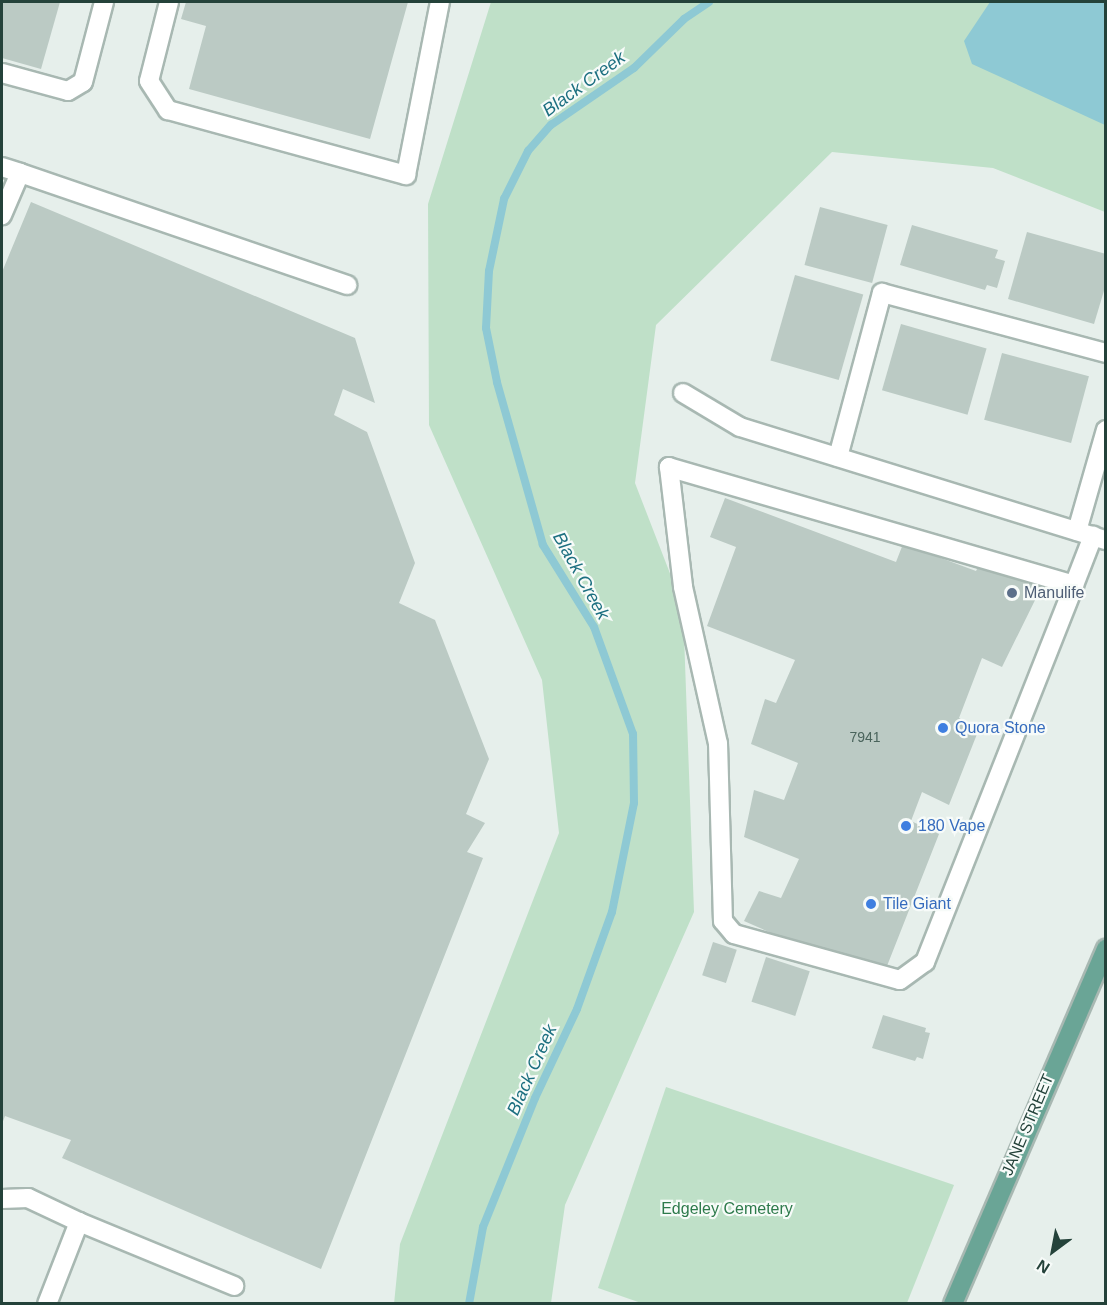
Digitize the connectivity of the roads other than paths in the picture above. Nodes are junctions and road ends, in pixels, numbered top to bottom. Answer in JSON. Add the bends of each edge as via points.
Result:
{"nodes":[{"id":1,"x":104,"y":2,"type":"edge"},
{"id":2,"x":169,"y":2,"type":"edge"},
{"id":3,"x":440,"y":2,"type":"edge"},
{"id":4,"x":2,"y":73,"type":"edge"},
{"id":5,"x":2,"y":167,"type":"edge"},
{"id":6,"x":20,"y":173,"type":"junction"},
{"id":7,"x":2,"y":215,"type":"edge"},
{"id":8,"x":347,"y":285,"type":"dead end"},
{"id":9,"x":1106,"y":353,"type":"edge"},
{"id":10,"x":683,"y":393,"type":"dead end"},
{"id":11,"x":1106,"y":430,"type":"edge"},
{"id":12,"x":838,"y":457,"type":"junction"},
{"id":13,"x":1092,"y":536,"type":"edge"},
{"id":14,"x":1074,"y":585,"type":"junction"},
{"id":15,"x":1106,"y":948,"type":"edge"},
{"id":16,"x":2,"y":1199,"type":"edge"},
{"id":17,"x":79,"y":1222,"type":"junction"},
{"id":18,"x":234,"y":1286,"type":"dead end"},
{"id":19,"x":47,"y":1304,"type":"edge"},
{"id":20,"x":953,"y":1304,"type":"edge"}],
"edges":[{"from":1,"to":4,"type":"lane","via":[[83,82],[68,91]]},
{"from":2,"to":3,"type":"lane","via":[[149,81],[168,110],[406,175]]},
{"from":5,"to":6,"type":"lane"},
{"from":6,"to":7,"type":"lane"},
{"from":6,"to":8,"type":"lane"},
{"from":9,"to":12,"type":"lane","via":[[882,293]]},
{"from":10,"to":12,"type":"lane","via":[[740,427]]},
{"from":11,"to":13,"type":"lane"},
{"from":12,"to":13,"type":"lane"},
{"from":13,"to":14,"type":"lane"},
{"from":14,"to":14,"type":"lane","via":[[669,468],[683,587],[718,743],[723,921],[734,934],[900,980],[925,962]]},
{"from":15,"to":20,"type":"main road","name":"JANE STREET"},
{"from":16,"to":17,"type":"lane","via":[[28,1198]]},
{"from":17,"to":18,"type":"lane"},
{"from":17,"to":19,"type":"lane"}]}
